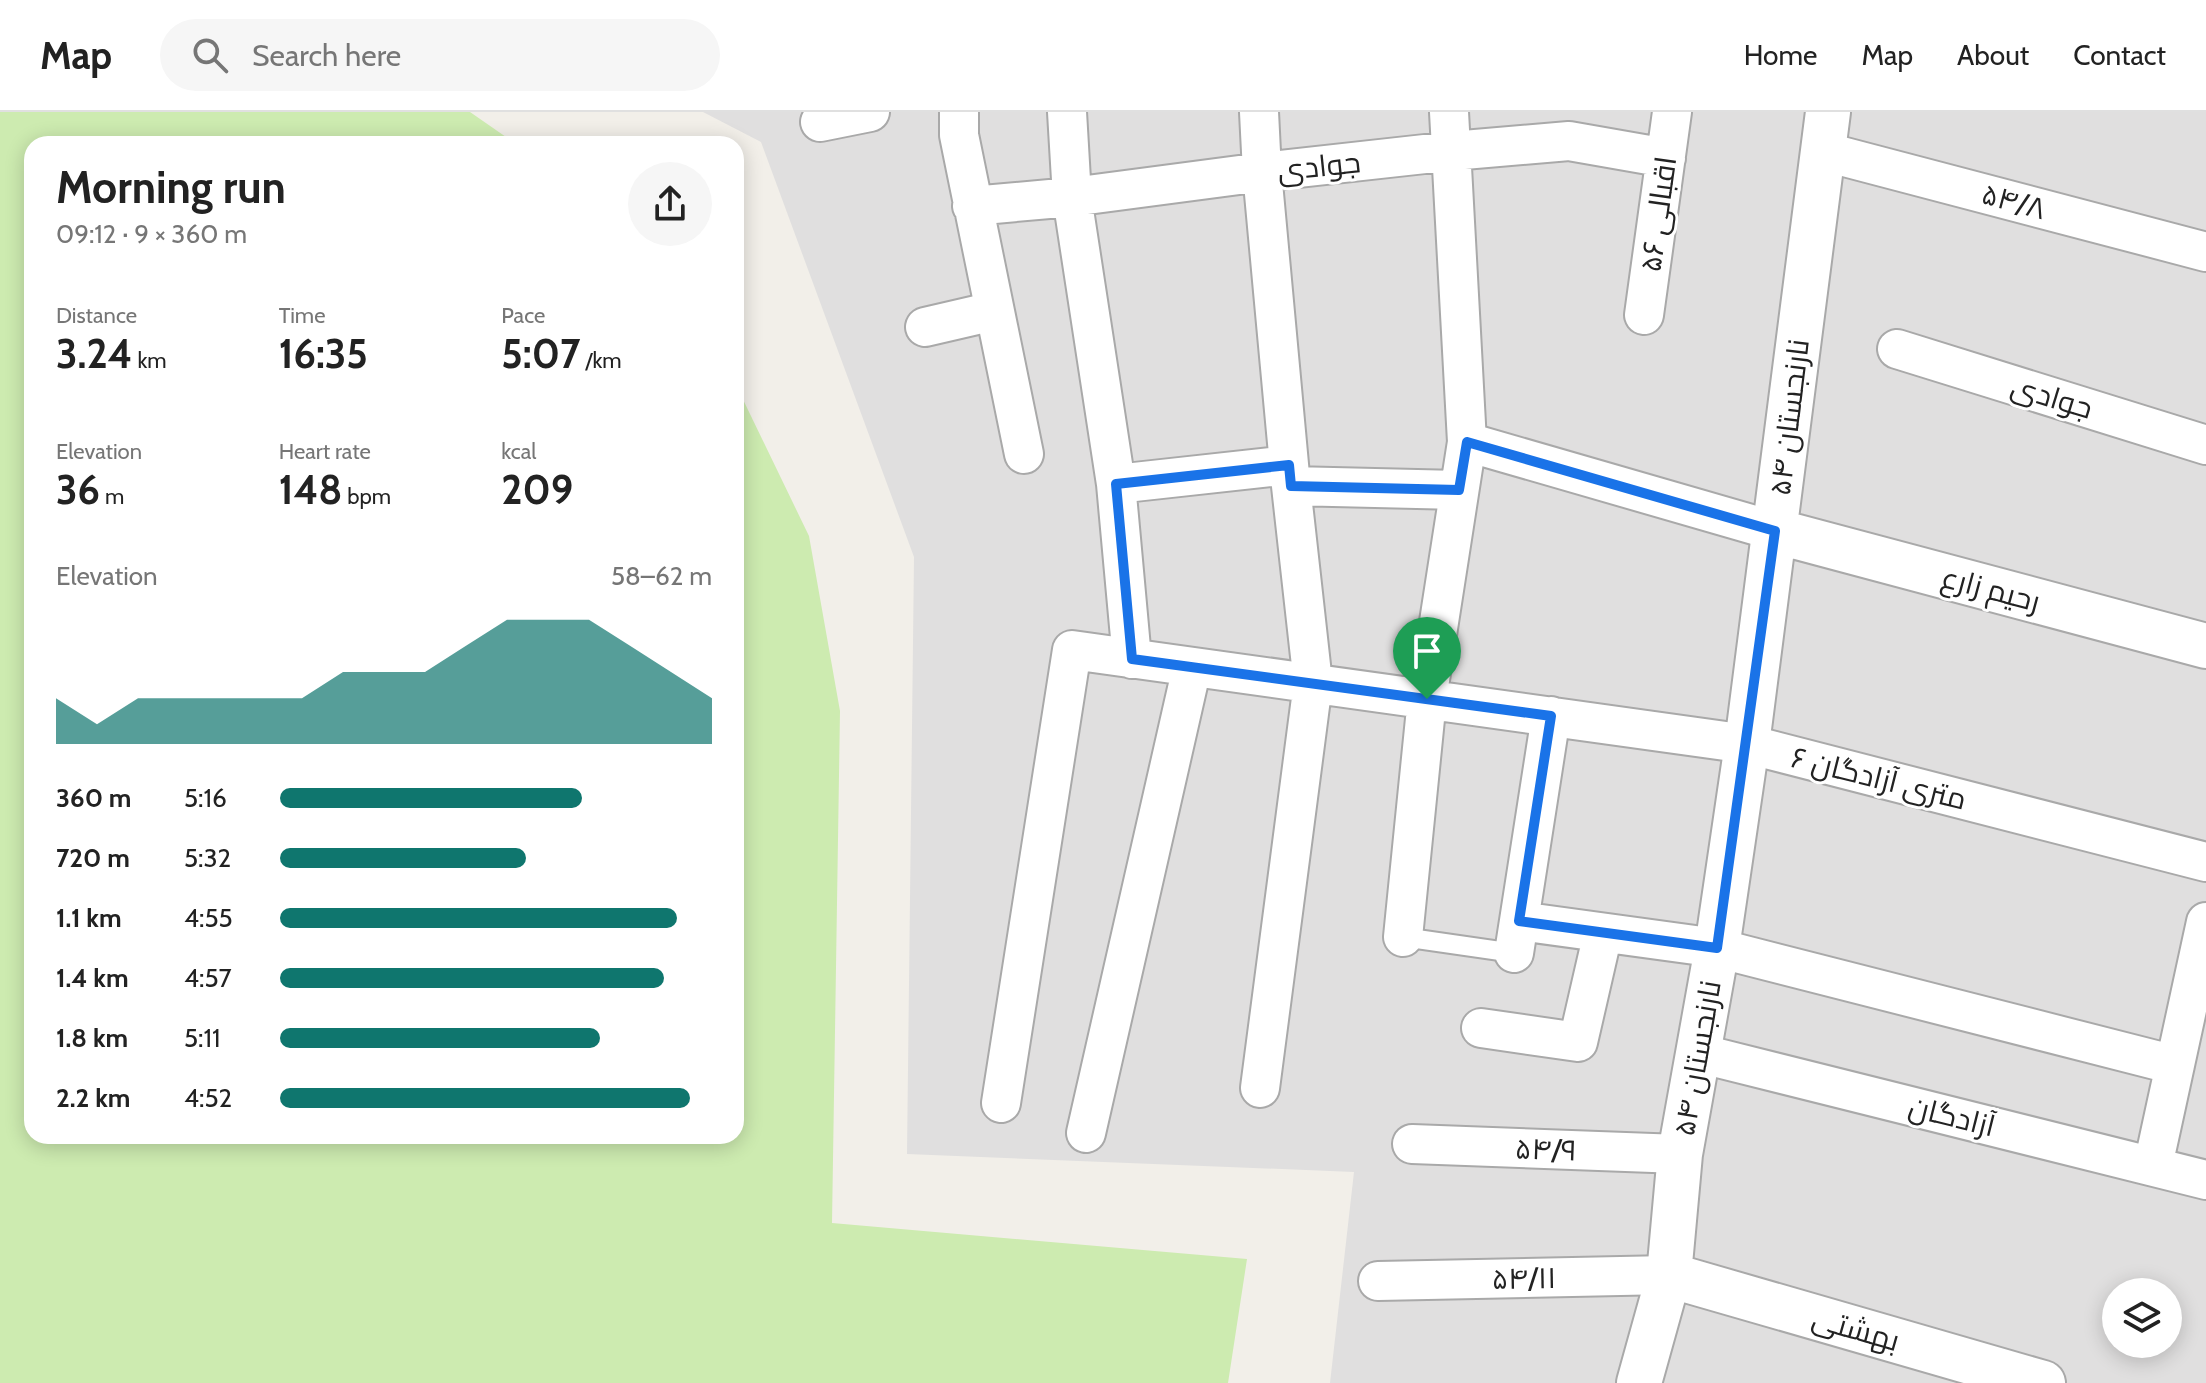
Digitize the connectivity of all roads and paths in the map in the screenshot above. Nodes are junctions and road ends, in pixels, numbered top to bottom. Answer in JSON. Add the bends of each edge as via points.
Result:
{"nodes":[{"id":1,"x":870,"y":112,"type":"edge"},
{"id":2,"x":959,"y":112,"type":"edge"},
{"id":3,"x":1067,"y":112,"type":"edge"},
{"id":4,"x":1259,"y":112,"type":"edge"},
{"id":5,"x":1449,"y":112,"type":"edge"},
{"id":6,"x":1672,"y":112,"type":"edge"},
{"id":7,"x":819,"y":117,"type":"edge"},
{"id":8,"x":1825,"y":131,"type":"edge"},
{"id":9,"x":1452,"y":151,"type":"junction"},
{"id":10,"x":1666,"y":158,"type":"junction"},
{"id":11,"x":1262,"y":172,"type":"junction"},
{"id":12,"x":1072,"y":197,"type":"junction"},
{"id":13,"x":972,"y":206,"type":"junction"},
{"id":14,"x":2206,"y":252,"type":"edge"},
{"id":15,"x":994,"y":311,"type":"junction"},
{"id":16,"x":1644,"y":315,"type":"dead end"},
{"id":17,"x":925,"y":327,"type":"dead end"},
{"id":18,"x":1897,"y":349,"type":"dead end"},
{"id":19,"x":1467,"y":442,"type":"junction"},
{"id":20,"x":2206,"y":445,"type":"edge"},
{"id":21,"x":1024,"y":454,"type":"dead end"},
{"id":22,"x":1290,"y":476,"type":"junction"},
{"id":23,"x":1116,"y":484,"type":"junction"},
{"id":24,"x":1459,"y":490,"type":"junction"},
{"id":25,"x":1775,"y":531,"type":"junction"},
{"id":26,"x":2206,"y":646,"type":"edge"},
{"id":27,"x":1132,"y":659,"type":"junction"},
{"id":28,"x":1192,"y":667,"type":"junction"},
{"id":29,"x":1313,"y":683,"type":"junction"},
{"id":30,"x":1427,"y":699,"type":"junction"},
{"id":31,"x":1551,"y":716,"type":"junction"},
{"id":32,"x":1747,"y":744,"type":"junction"},
{"id":33,"x":2206,"y":862,"type":"edge"},
{"id":34,"x":2206,"y":922,"type":"edge"},
{"id":35,"x":1603,"y":933,"type":"junction"},
{"id":36,"x":1403,"y":937,"type":"joint"},
{"id":37,"x":1516,"y":937,"type":"junction"},
{"id":38,"x":1717,"y":948,"type":"junction"},
{"id":39,"x":2202,"y":962,"type":"edge"},
{"id":40,"x":1481,"y":1028,"type":"dead end"},
{"id":41,"x":1698,"y":1053,"type":"junction"},
{"id":42,"x":2175,"y":1065,"type":"junction"},
{"id":43,"x":1260,"y":1088,"type":"dead end"},
{"id":44,"x":1001,"y":1103,"type":"dead end"},
{"id":45,"x":1086,"y":1133,"type":"dead end"},
{"id":46,"x":1412,"y":1144,"type":"dead end"},
{"id":47,"x":1680,"y":1154,"type":"junction"},
{"id":48,"x":2153,"y":1166,"type":"junction"},
{"id":49,"x":2206,"y":1180,"type":"edge"},
{"id":50,"x":1669,"y":1275,"type":"junction"},
{"id":51,"x":1378,"y":1281,"type":"dead end"},
{"id":52,"x":1973,"y":1373,"type":"edge"},
{"id":53,"x":1639,"y":1383,"type":"edge"},
{"id":54,"x":2043,"y":1383,"type":"edge"}],
"edges":[{"from":1,"to":7,"type":"street"},
{"from":2,"to":13,"type":"street"},
{"from":3,"to":12,"type":"street"},
{"from":4,"to":11,"type":"street"},
{"from":5,"to":9,"type":"street"},
{"from":6,"to":10,"type":"street","name":"اقبالی ۵۶"},
{"from":8,"to":14,"type":"street","name":"۵۴/۸"},
{"from":8,"to":25,"type":"street","name":"نارنجستان ۵۴"},
{"from":9,"to":10,"type":"street","name":"جوادی","via":[[1569,141]]},
{"from":9,"to":11,"type":"street","name":"جوادی"},
{"from":9,"to":19,"type":"street"},
{"from":10,"to":16,"type":"street","name":"اقبالی ۵۶"},
{"from":11,"to":12,"type":"street","name":"جوادی"},
{"from":11,"to":22,"type":"street"},
{"from":12,"to":13,"type":"street","name":"جوادی"},
{"from":12,"to":23,"type":"street"},
{"from":13,"to":15,"type":"street"},
{"from":15,"to":17,"type":"street"},
{"from":15,"to":21,"type":"street"},
{"from":18,"to":20,"type":"street","name":"جوادی"},
{"from":19,"to":24,"type":"street"},
{"from":19,"to":25,"type":"street"},
{"from":22,"to":23,"type":"street"},
{"from":22,"to":24,"type":"street"},
{"from":22,"to":29,"type":"street"},
{"from":23,"to":27,"type":"street"},
{"from":24,"to":30,"type":"street"},
{"from":25,"to":26,"type":"street","name":"رحیم زارع"},
{"from":25,"to":32,"type":"street","name":"نارنجستان ۵۴"},
{"from":27,"to":28,"type":"street","name":"۶ متری آزادگان"},
{"from":27,"to":44,"type":"street","name":"۶ متری آزادگان","via":[[1072,650]]},
{"from":28,"to":29,"type":"street","name":"۶ متری آزادگان"},
{"from":28,"to":45,"type":"street"},
{"from":29,"to":30,"type":"street","name":"۶ متری آزادگان"},
{"from":29,"to":43,"type":"street"},
{"from":30,"to":31,"type":"street","name":"۶ متری آزادگان"},
{"from":30,"to":36,"type":"street"},
{"from":31,"to":32,"type":"street","name":"۶ متری آزادگان"},
{"from":31,"to":37,"type":"street"},
{"from":32,"to":33,"type":"street","name":"۶ متری آزادگان"},
{"from":32,"to":38,"type":"street","name":"نارنجستان ۵۴"},
{"from":34,"to":39,"type":"street"},
{"from":35,"to":37,"type":"street"},
{"from":35,"to":38,"type":"street"},
{"from":35,"to":40,"type":"street","via":[[1578,1042]]},
{"from":36,"to":37,"type":"lane"},
{"from":38,"to":41,"type":"street","name":"نارنجستان ۵۴"},
{"from":38,"to":42,"type":"street"},
{"from":39,"to":42,"type":"street"},
{"from":41,"to":47,"type":"street","name":"نارنجستان ۵۴"},
{"from":41,"to":48,"type":"street","name":"آزادگان"},
{"from":42,"to":48,"type":"street"},
{"from":46,"to":47,"type":"street","name":"۵۴/۹"},
{"from":47,"to":50,"type":"street","name":"نارنجستان ۵۴"},
{"from":48,"to":49,"type":"street","name":"آزادگان"},
{"from":50,"to":51,"type":"street","name":"۵۴/۱۱"},
{"from":50,"to":52,"type":"street","name":"بهشتی"},
{"from":50,"to":53,"type":"street","name":"نارنجستان ۵۴"},
{"from":52,"to":54,"type":"street","name":"بهشتی"}]}
